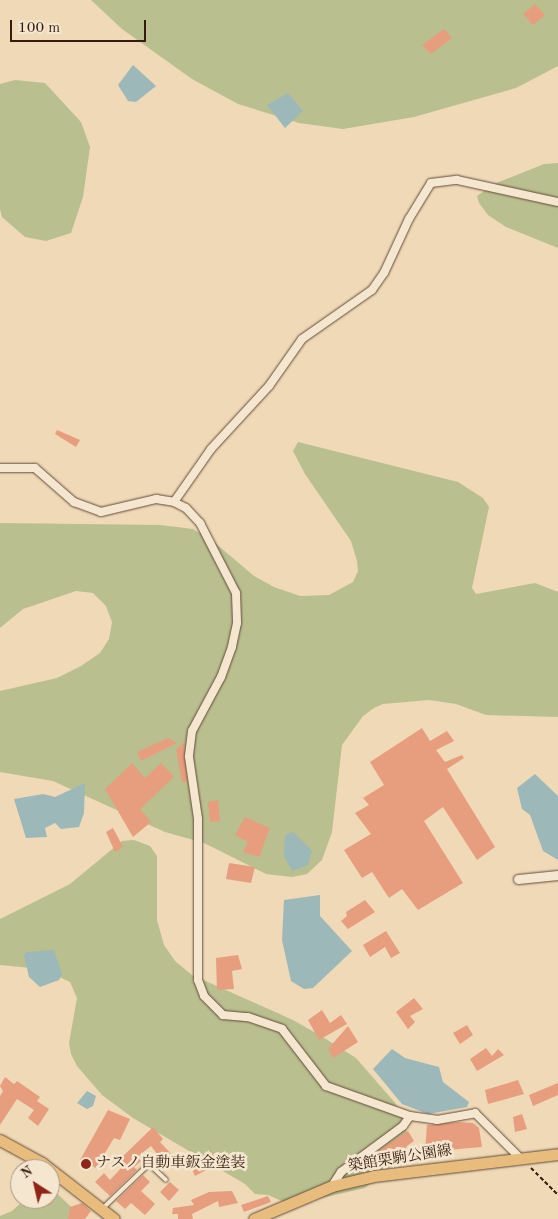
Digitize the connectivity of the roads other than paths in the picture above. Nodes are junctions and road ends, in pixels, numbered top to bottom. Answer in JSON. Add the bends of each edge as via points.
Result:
{"nodes":[{"id":1,"x":558,"y":202,"type":"edge"},
{"id":2,"x":0,"y":468,"type":"edge"},
{"id":3,"x":174,"y":502,"type":"junction"},
{"id":4,"x":558,"y":875,"type":"edge"},
{"id":5,"x":518,"y":880,"type":"dead end"},
{"id":6,"x":410,"y":1116,"type":"junction"},
{"id":7,"x":0,"y":1140,"type":"edge"},
{"id":8,"x":558,"y":1154,"type":"edge"},
{"id":9,"x":520,"y":1158,"type":"junction"},
{"id":10,"x":166,"y":1180,"type":"dead end"},
{"id":11,"x":332,"y":1186,"type":"junction"},
{"id":12,"x":101,"y":1210,"type":"junction"},
{"id":13,"x":114,"y":1219,"type":"edge"},
{"id":14,"x":254,"y":1219,"type":"edge"}],
"edges":[{"from":1,"to":3,"type":"street","via":[[457,180],[431,183],[372,290],[302,339],[269,386],[211,449]]},
{"from":2,"to":3,"type":"street","via":[[35,468],[74,502],[101,512],[156,499]]},
{"from":3,"to":6,"type":"street","via":[[186,508],[200,523],[236,593],[237,623],[232,647],[221,677],[192,731],[189,757],[198,819],[198,980],[204,996],[223,1016],[248,1017],[282,1029],[326,1086]]},
{"from":4,"to":5,"type":"street"},
{"from":6,"to":9,"type":"street","via":[[438,1120],[474,1113]]},
{"from":6,"to":11,"type":"street","via":[[403,1126],[341,1172]]},
{"from":7,"to":12,"type":"main road","via":[[42,1163]]},
{"from":8,"to":9,"type":"main road","name":"築館栗駒公園線"},
{"from":9,"to":11,"type":"main road","name":"築館栗駒公園線","via":[[416,1169]]},
{"from":10,"to":12,"type":"lane","via":[[149,1164]]},
{"from":11,"to":14,"type":"main road","name":"築館栗駒公園線"},
{"from":12,"to":13,"type":"main road"}]}
